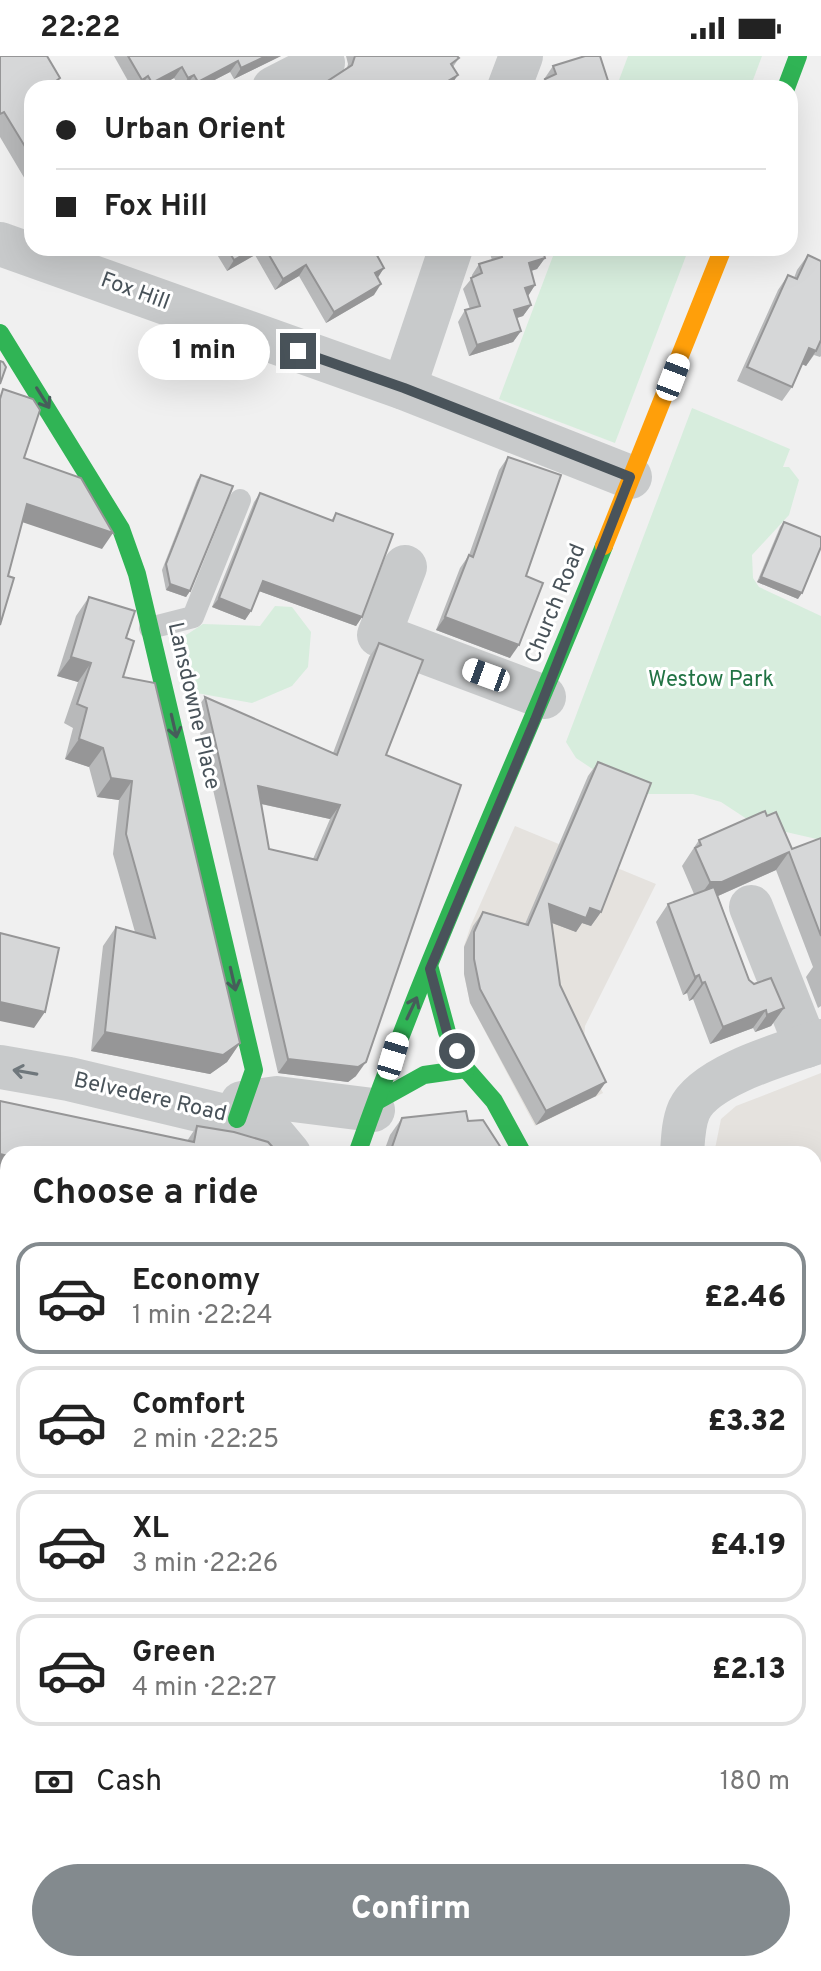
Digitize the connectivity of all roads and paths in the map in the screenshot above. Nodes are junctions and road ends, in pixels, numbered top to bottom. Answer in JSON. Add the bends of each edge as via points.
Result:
{"nodes":[{"id":1,"x":521,"y":56,"type":"edge"},
{"id":2,"x":798,"y":56,"type":"edge"},
{"id":3,"x":323,"y":63,"type":"dead end"},
{"id":4,"x":290,"y":80,"type":"edge"},
{"id":5,"x":512,"y":80,"type":"edge"},
{"id":6,"x":789,"y":80,"type":"edge"},
{"id":7,"x":0,"y":244,"type":"edge"},
{"id":8,"x":24,"y":253,"type":"edge"},
{"id":9,"x":34,"y":256,"type":"edge"},
{"id":10,"x":448,"y":256,"type":"edge"},
{"id":11,"x":720,"y":256,"type":"edge"},
{"id":12,"x":0,"y":333,"type":"edge"},
{"id":13,"x":404,"y":388,"type":"junction"},
{"id":14,"x":630,"y":477,"type":"junction"},
{"id":15,"x":240,"y":500,"type":"dead end"},
{"id":16,"x":405,"y":567,"type":"dead end"},
{"id":17,"x":150,"y":628,"type":"junction"},
{"id":18,"x":544,"y":697,"type":"junction"},
{"id":19,"x":751,"y":907,"type":"dead end"},
{"id":20,"x":430,"y":969,"type":"junction"},
{"id":21,"x":813,"y":1043,"type":"edge"},
{"id":22,"x":0,"y":1067,"type":"edge"},
{"id":23,"x":466,"y":1069,"type":"junction"},
{"id":24,"x":376,"y":1105,"type":"junction"},
{"id":25,"x":240,"y":1111,"type":"junction"},
{"id":26,"x":282,"y":1146,"type":"edge"},
{"id":27,"x":360,"y":1146,"type":"edge"},
{"id":28,"x":519,"y":1146,"type":"edge"},
{"id":29,"x":683,"y":1146,"type":"edge"}],
"edges":[{"from":1,"to":5,"type":"street"},
{"from":2,"to":6,"type":"main road"},
{"from":3,"to":4,"type":"street"},
{"from":7,"to":8,"type":"street","name":"Fox Hill"},
{"from":9,"to":13,"type":"street","name":"Fox Hill"},
{"from":10,"to":13,"type":"street"},
{"from":11,"to":14,"type":"main road","name":"Church Road"},
{"from":12,"to":17,"type":"main road","name":"Lansdowne Place","one_way":true,"via":[[121,529]]},
{"from":13,"to":14,"type":"street","name":"Fox Hill"},
{"from":14,"to":18,"type":"main road","name":"Church Road"},
{"from":15,"to":17,"type":"lane","via":[[193,617]]},
{"from":16,"to":18,"type":"street","via":[[379,635]]},
{"from":17,"to":25,"type":"main road","name":"Lansdowne Place","one_way":true,"via":[[254,1070]]},
{"from":18,"to":20,"type":"main road","name":"Church Road"},
{"from":19,"to":21,"type":"street"},
{"from":20,"to":23,"type":"main road","via":[[447,1032]]},
{"from":24,"to":20,"type":"main road","name":"Church Road","one_way":true,"via":[[399,1034]]},
{"from":21,"to":29,"type":"street","via":[[706,1089],[690,1109]]},
{"from":25,"to":22,"type":"street","name":"Belvedere Road","one_way":true},
{"from":23,"to":24,"type":"main road","via":[[424,1075]]},
{"from":23,"to":28,"type":"main road","via":[[494,1101]]},
{"from":24,"to":25,"type":"street","name":"Belvedere Road","via":[[277,1098]]},
{"from":24,"to":27,"type":"main road","name":"Church Road"},
{"from":25,"to":26,"type":"street","name":"Belvedere Road"}]}
